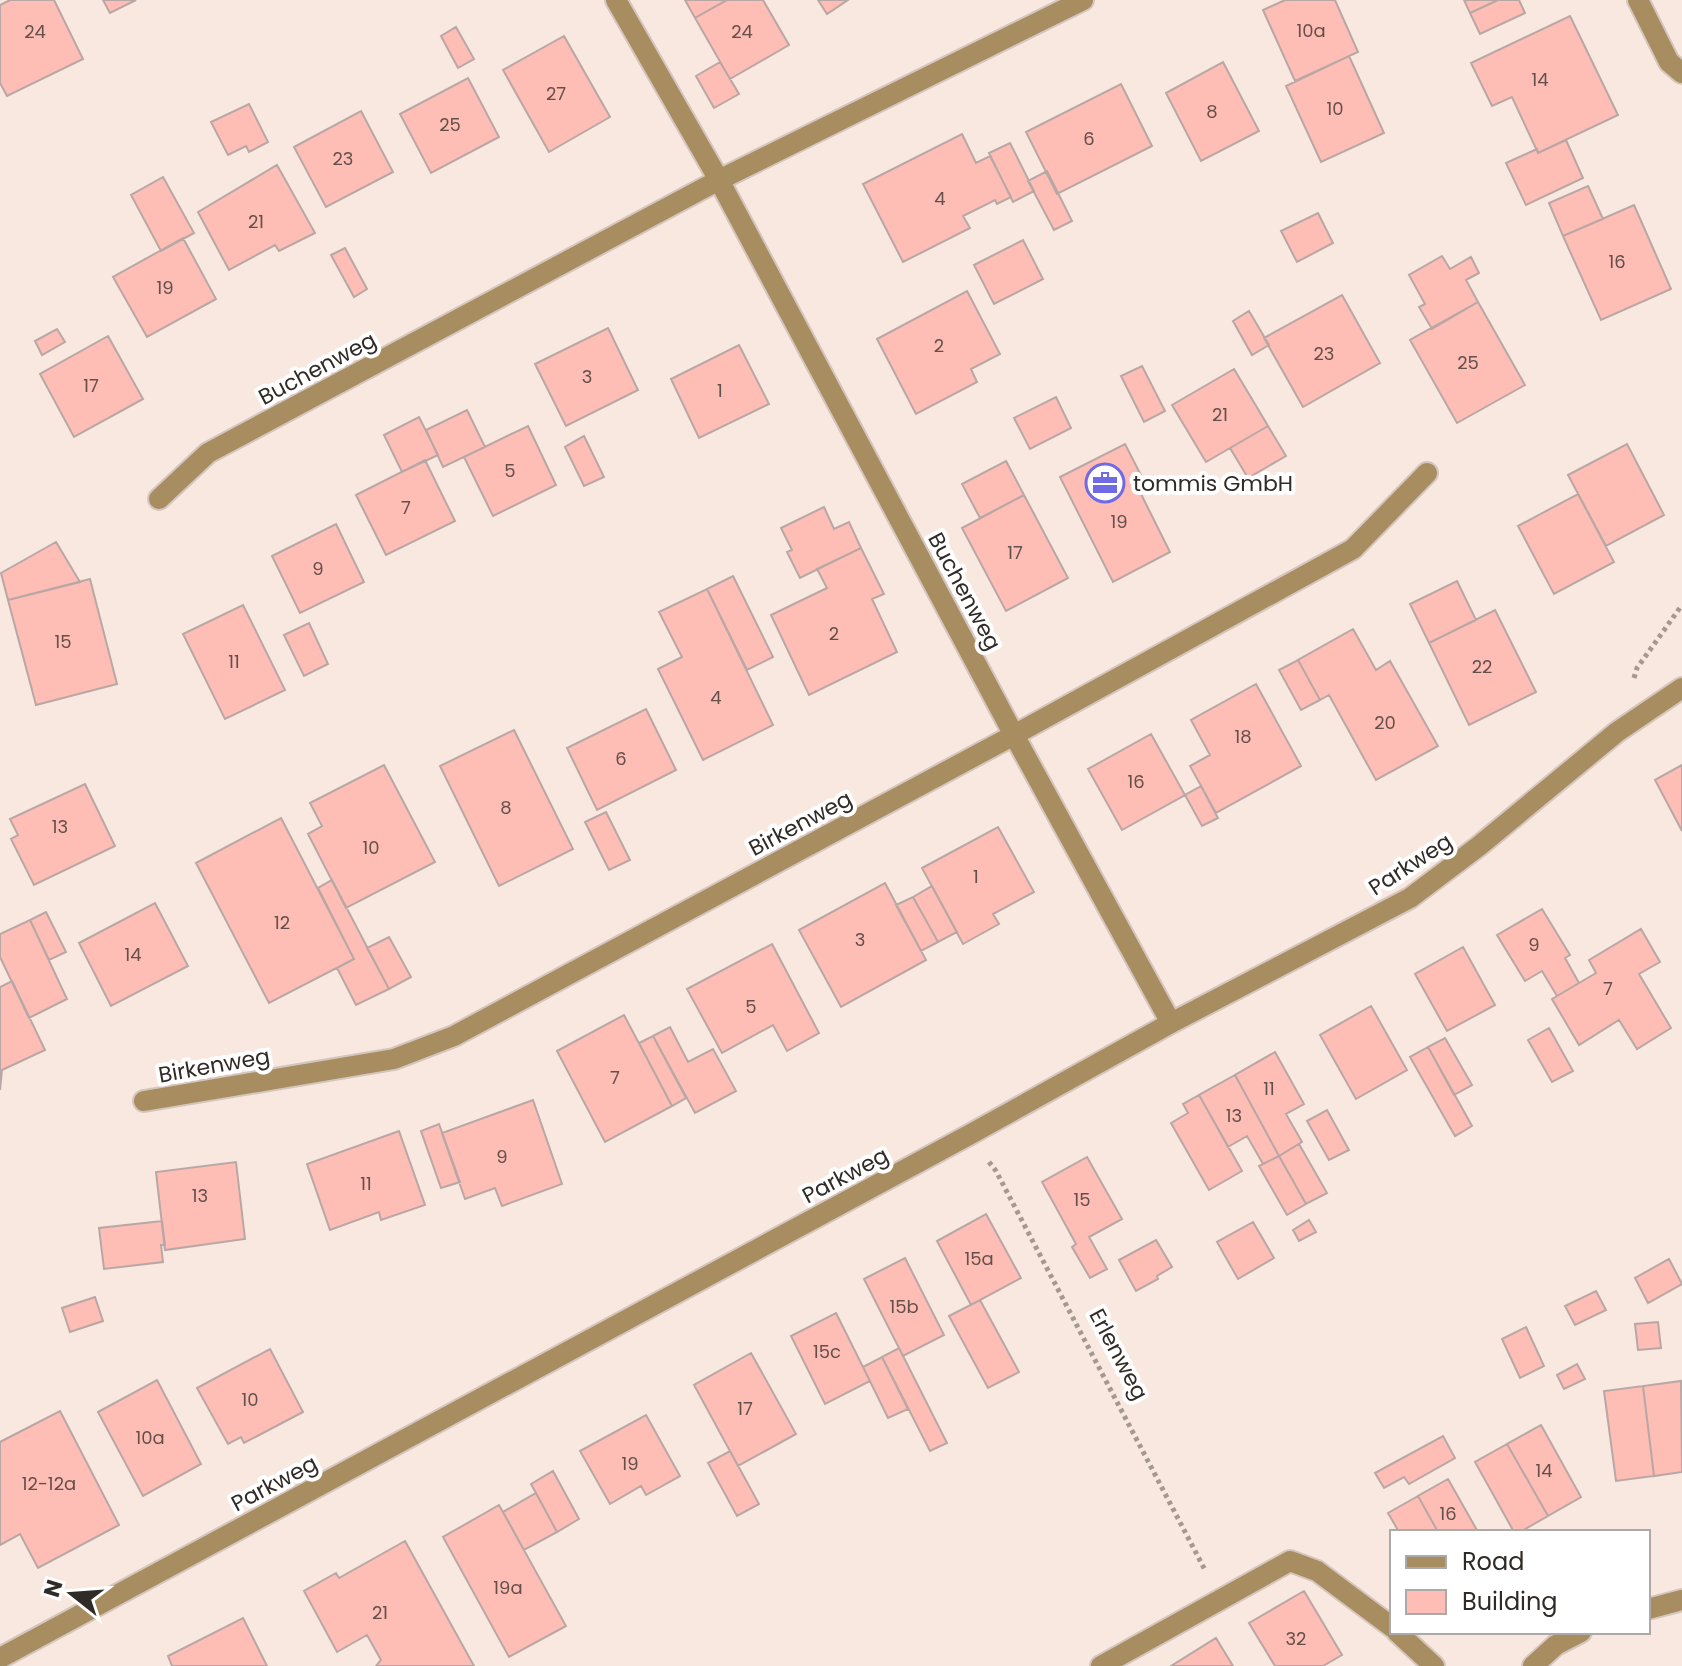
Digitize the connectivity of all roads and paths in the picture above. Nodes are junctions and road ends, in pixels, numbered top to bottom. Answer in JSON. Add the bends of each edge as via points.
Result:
{"nodes":[{"id":1,"x":616,"y":0,"type":"edge"},
{"id":2,"x":1083,"y":0,"type":"edge"},
{"id":3,"x":1638,"y":0,"type":"edge"},
{"id":4,"x":1682,"y":73,"type":"edge"},
{"id":5,"x":719,"y":180,"type":"junction"},
{"id":6,"x":1427,"y":473,"type":"dead end"},
{"id":7,"x":159,"y":499,"type":"dead end"},
{"id":8,"x":1682,"y":605,"type":"edge"},
{"id":9,"x":1682,"y":688,"type":"edge"},
{"id":10,"x":1617,"y":732,"type":"junction"},
{"id":11,"x":1014,"y":735,"type":"junction"},
{"id":12,"x":1171,"y":1023,"type":"junction"},
{"id":13,"x":144,"y":1101,"type":"dead end"},
{"id":14,"x":969,"y":1135,"type":"junction"},
{"id":15,"x":1224,"y":1598,"type":"junction"},
{"id":16,"x":1682,"y":1600,"type":"edge"},
{"id":17,"x":1650,"y":1608,"type":"edge"},
{"id":18,"x":1390,"y":1626,"type":"edge"},
{"id":19,"x":1399,"y":1634,"type":"edge"},
{"id":20,"x":1577,"y":1634,"type":"edge"},
{"id":21,"x":0,"y":1658,"type":"edge"},
{"id":22,"x":1101,"y":1666,"type":"edge"},
{"id":23,"x":1434,"y":1666,"type":"edge"},
{"id":24,"x":1533,"y":1666,"type":"edge"}],
"edges":[{"from":1,"to":5,"type":"street"},
{"from":2,"to":5,"type":"street","name":"Buchenweg"},
{"from":3,"to":4,"type":"street","via":[[1669,62]]},
{"from":5,"to":7,"type":"street","name":"Buchenweg","via":[[208,453]]},
{"from":5,"to":11,"type":"street","name":"Buchenweg"},
{"from":6,"to":11,"type":"street","name":"Birkenweg","via":[[1353,549]]},
{"from":8,"to":10,"type":"path","via":[[1637,668]]},
{"from":9,"to":10,"type":"street","name":"Parkweg"},
{"from":10,"to":12,"type":"street","name":"Parkweg","via":[[1410,898]]},
{"from":11,"to":12,"type":"street","name":"Buchenweg"},
{"from":11,"to":13,"type":"street","name":"Birkenweg","via":[[454,1036],[394,1059]]},
{"from":12,"to":14,"type":"street","name":"Parkweg"},
{"from":14,"to":15,"type":"path","name":"Erlenweg","via":[[996,1171]]},
{"from":14,"to":21,"type":"street","name":"Parkweg"},
{"from":15,"to":18,"type":"street","via":[[1290,1561],[1317,1571]]},
{"from":15,"to":22,"type":"street"},
{"from":16,"to":17,"type":"street"},
{"from":19,"to":23,"type":"street"},
{"from":20,"to":24,"type":"street"}]}
